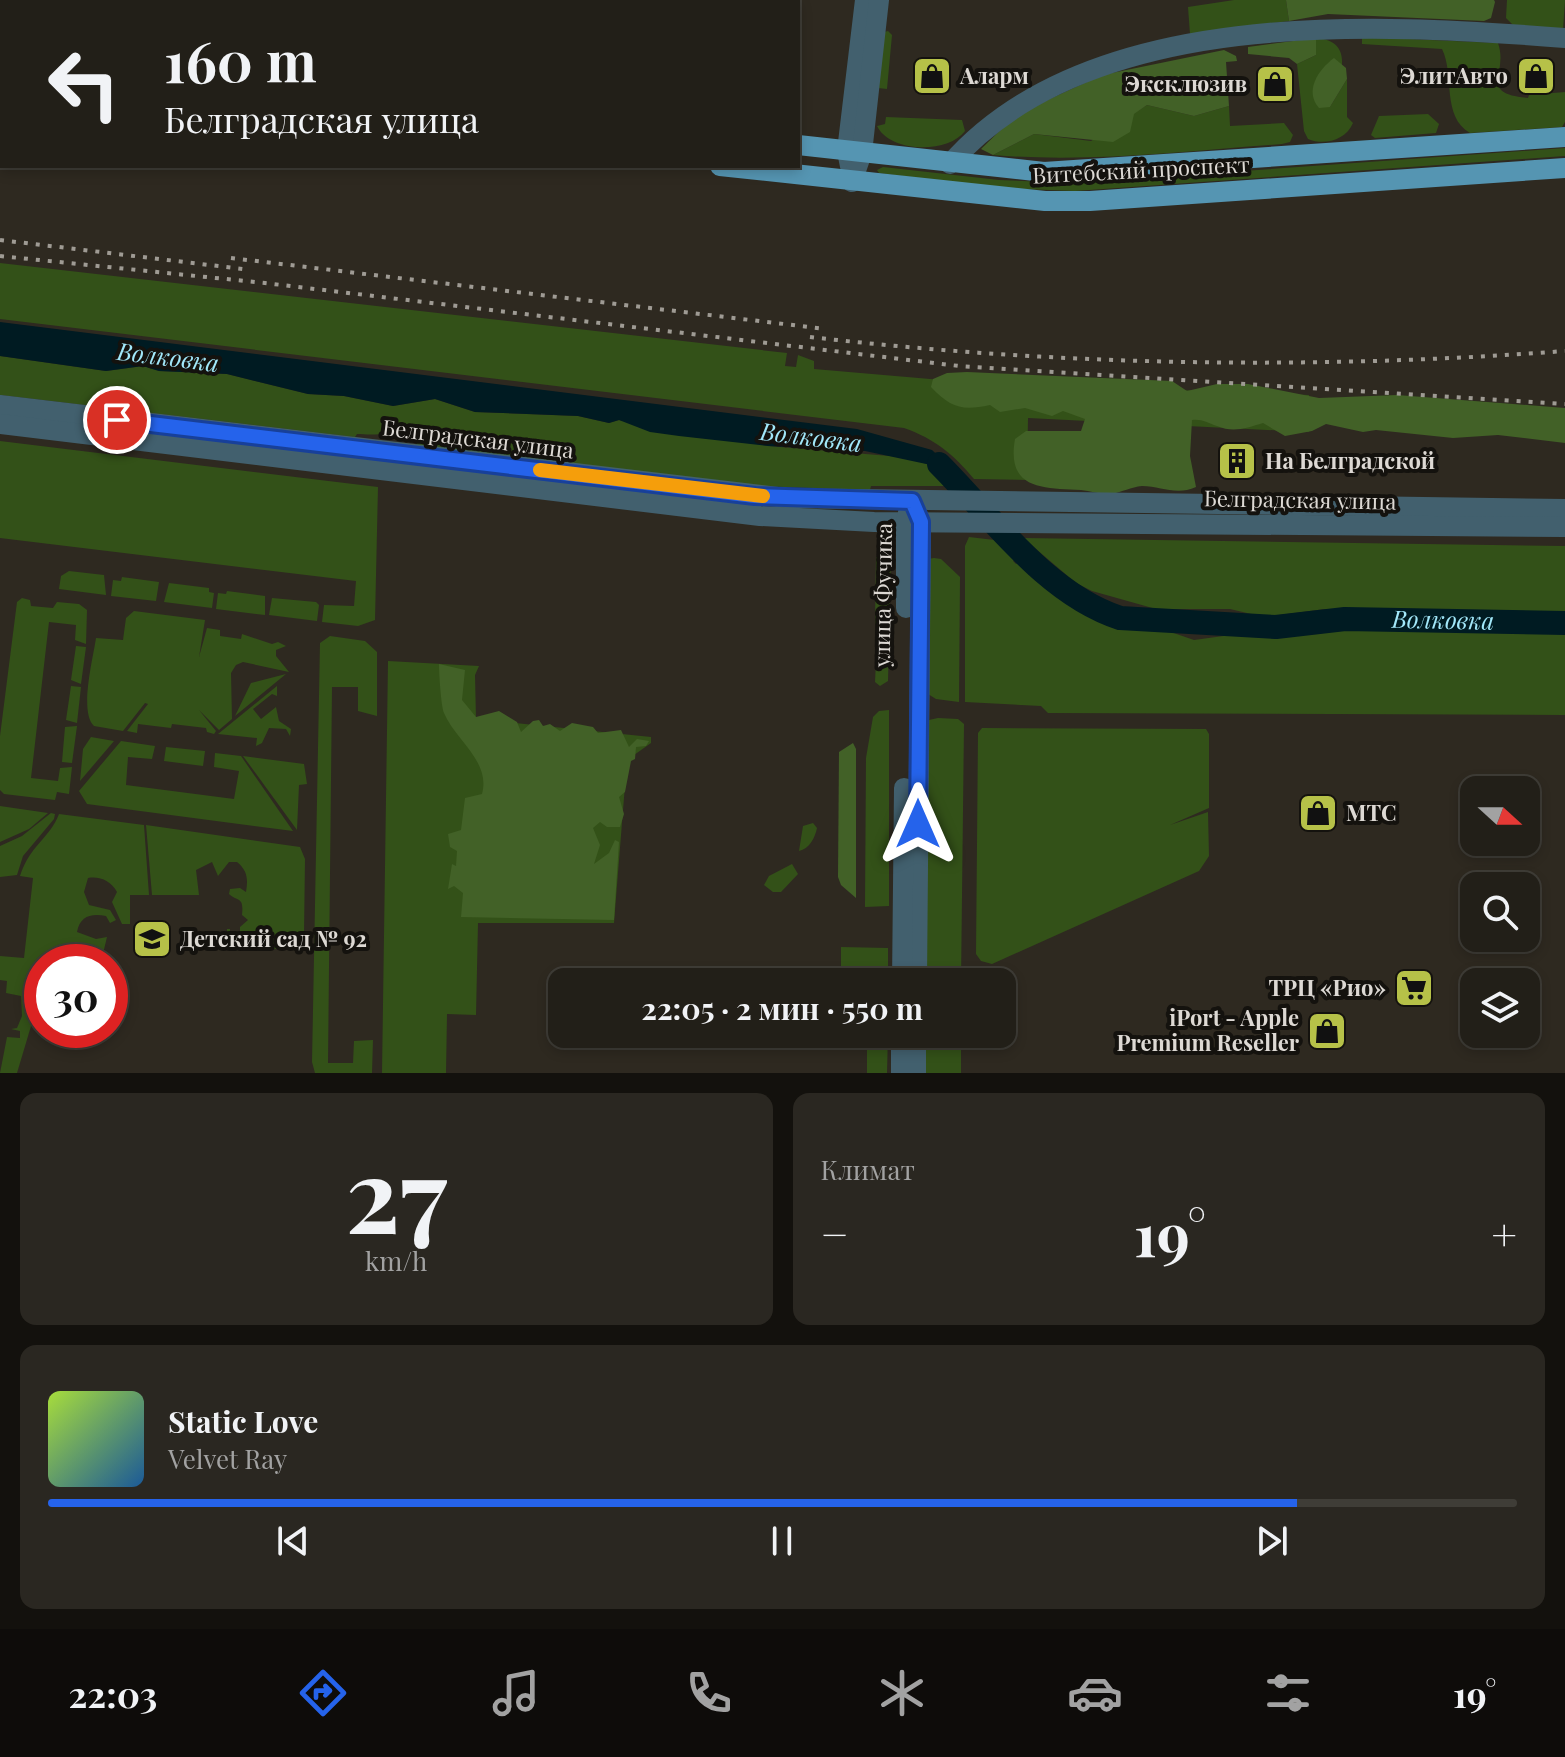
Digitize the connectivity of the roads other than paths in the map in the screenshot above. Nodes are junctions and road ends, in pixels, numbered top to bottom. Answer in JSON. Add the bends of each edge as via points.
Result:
{"nodes":[{"id":1,"x":865,"y":0,"type":"edge"},
{"id":2,"x":879,"y":0,"type":"edge"},
{"id":3,"x":1565,"y":38,"type":"edge"},
{"id":4,"x":1565,"y":137,"type":"edge"},
{"id":5,"x":800,"y":145,"type":"edge"},
{"id":6,"x":855,"y":152,"type":"junction"},
{"id":7,"x":950,"y":164,"type":"junction"},
{"id":8,"x":736,"y":168,"type":"edge"},
{"id":9,"x":1565,"y":168,"type":"edge"},
{"id":10,"x":852,"y":182,"type":"junction"},
{"id":11,"x":0,"y":405,"type":"edge"},
{"id":12,"x":0,"y":424,"type":"edge"},
{"id":13,"x":912,"y":501,"type":"junction"},
{"id":14,"x":1565,"y":509,"type":"edge"},
{"id":15,"x":913,"y":522,"type":"junction"},
{"id":16,"x":1565,"y":527,"type":"edge"},
{"id":17,"x":902,"y":968,"type":"edge"},
{"id":18,"x":917,"y":968,"type":"edge"},
{"id":19,"x":901,"y":1048,"type":"edge"},
{"id":20,"x":916,"y":1048,"type":"edge"},
{"id":21,"x":901,"y":1073,"type":"edge"},
{"id":22,"x":916,"y":1073,"type":"edge"}],
"edges":[{"from":1,"to":6,"type":"street"},
{"from":2,"to":6,"type":"street"},
{"from":3,"to":7,"type":"street","via":[[1342,29],[1177,47],[1055,83],[984,128]]},
{"from":4,"to":7,"type":"main road","name":"Витебский проспект","via":[[1090,171]]},
{"from":5,"to":6,"type":"main road","name":"Витебский проспект"},
{"from":6,"to":7,"type":"main road","name":"Витебский проспект"},
{"from":6,"to":10,"type":"street"},
{"from":8,"to":10,"type":"main road","name":"Витебский проспект"},
{"from":9,"to":10,"type":"main road","name":"Витебский проспект","via":[[1090,201],[1002,198]]},
{"from":11,"to":13,"type":"street","name":"Белградская улица","via":[[755,496]]},
{"from":12,"to":15,"type":"street","name":"Белградская улица","via":[[706,511]]},
{"from":13,"to":14,"type":"street","name":"Белградская улица"},
{"from":13,"to":15,"type":"street","name":"улица Фучика"},
{"from":15,"to":16,"type":"street","name":"Белградская улица"},
{"from":15,"to":17,"type":"street","name":"улица Фучика"},
{"from":15,"to":18,"type":"street","name":"улица Фучика"},
{"from":19,"to":21,"type":"street"},
{"from":20,"to":22,"type":"street"}]}
